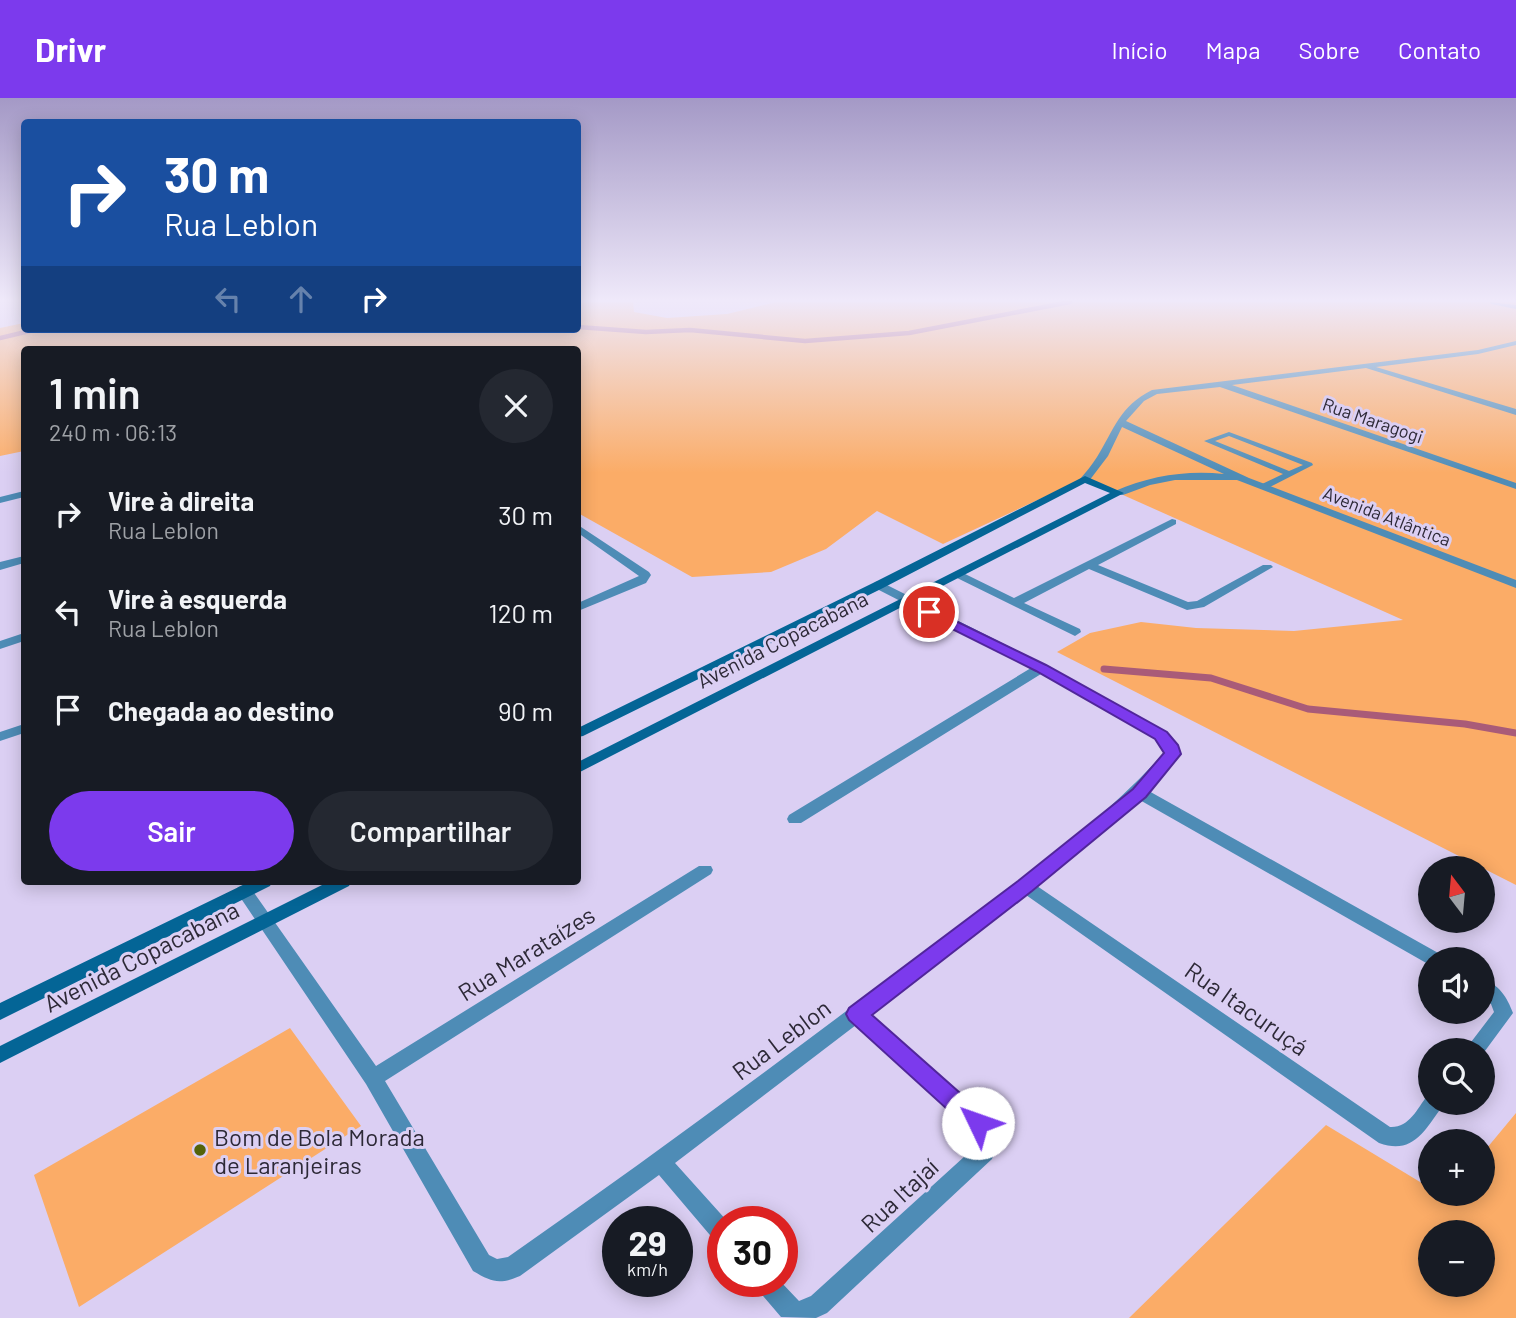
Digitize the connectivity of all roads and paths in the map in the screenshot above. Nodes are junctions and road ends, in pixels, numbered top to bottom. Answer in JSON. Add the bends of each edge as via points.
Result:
{"nodes":[{"id":1,"x":1412,"y":359,"type":"edge"},
{"id":2,"x":1363,"y":365,"type":"junction"},
{"id":3,"x":1219,"y":383,"type":"junction"},
{"id":4,"x":1516,"y":412,"type":"edge"},
{"id":5,"x":1120,"y":422,"type":"junction"},
{"id":6,"x":1289,"y":474,"type":"junction"},
{"id":7,"x":1085,"y":479,"type":"junction"},
{"id":8,"x":1245,"y":480,"type":"junction"},
{"id":9,"x":1516,"y":486,"type":"edge"},
{"id":10,"x":1263,"y":487,"type":"junction"},
{"id":11,"x":1119,"y":493,"type":"junction"},
{"id":12,"x":21,"y":495,"type":"edge"},
{"id":13,"x":0,"y":500,"type":"edge"},
{"id":14,"x":1172,"y":522,"type":"dead end"},
{"id":15,"x":581,"y":530,"type":"edge"},
{"id":16,"x":21,"y":560,"type":"edge"},
{"id":17,"x":1088,"y":565,"type":"junction"},
{"id":18,"x":0,"y":566,"type":"edge"},
{"id":19,"x":1267,"y":567,"type":"dead end"},
{"id":20,"x":957,"y":575,"type":"junction"},
{"id":21,"x":1516,"y":584,"type":"edge"},
{"id":22,"x":879,"y":585,"type":"junction"},
{"id":23,"x":907,"y":601,"type":"junction"},
{"id":24,"x":1014,"y":603,"type":"junction"},
{"id":25,"x":581,"y":606,"type":"edge"},
{"id":26,"x":1075,"y":632,"type":"dead end"},
{"id":27,"x":21,"y":638,"type":"edge"},
{"id":28,"x":0,"y":645,"type":"edge"},
{"id":29,"x":1041,"y":668,"type":"junction"},
{"id":30,"x":21,"y":729,"type":"edge"},
{"id":31,"x":581,"y":732,"type":"edge"},
{"id":32,"x":0,"y":737,"type":"edge"},
{"id":33,"x":581,"y":765,"type":"edge"},
{"id":34,"x":1140,"y":793,"type":"junction"},
{"id":35,"x":795,"y":818,"type":"dead end"},
{"id":36,"x":705,"y":870,"type":"dead end"},
{"id":37,"x":257,"y":885,"type":"edge"},
{"id":38,"x":337,"y":885,"type":"edge"},
{"id":39,"x":1025,"y":886,"type":"junction"},
{"id":40,"x":244,"y":891,"type":"junction"},
{"id":41,"x":263,"y":921,"type":"junction"},
{"id":42,"x":1418,"y":950,"type":"edge"},
{"id":43,"x":1495,"y":997,"type":"edge"},
{"id":44,"x":0,"y":1012,"type":"edge"},
{"id":45,"x":857,"y":1014,"type":"junction"},
{"id":46,"x":1484,"y":1038,"type":"edge"},
{"id":47,"x":0,"y":1055,"type":"edge"},
{"id":48,"x":373,"y":1078,"type":"junction"},
{"id":49,"x":1424,"y":1115,"type":"edge"},
{"id":50,"x":662,"y":1163,"type":"junction"},
{"id":51,"x":707,"y":1215,"type":"edge"},
{"id":52,"x":779,"y":1297,"type":"edge"}],
"edges":[{"from":1,"to":2,"type":"street"},
{"from":2,"to":3,"type":"street"},
{"from":2,"to":4,"type":"street"},
{"from":3,"to":5,"type":"street","via":[[1147,395],[1131,405]]},
{"from":3,"to":9,"type":"street","name":"Rua Maragogi"},
{"from":5,"to":7,"type":"street","via":[[1095,470]]},
{"from":5,"to":8,"type":"street","name":"Avenida Atlântica"},
{"from":6,"to":6,"type":"lane","via":[[1309,465],[1228,433],[1208,441]]},
{"from":6,"to":10,"type":"lane"},
{"from":7,"to":11,"type":"street"},
{"from":7,"to":22,"type":"street","name":"Avenida Copacabana"},
{"from":8,"to":10,"type":"street","name":"Avenida Atlântica"},
{"from":8,"to":11,"type":"street","name":"Avenida Atlântica","via":[[1169,477]]},
{"from":10,"to":21,"type":"street","name":"Avenida Atlântica"},
{"from":11,"to":20,"type":"street","name":"Avenida Copacabana"},
{"from":12,"to":13,"type":"street"},
{"from":14,"to":17,"type":"street"},
{"from":15,"to":25,"type":"street","via":[[645,575]]},
{"from":16,"to":18,"type":"street"},
{"from":17,"to":19,"type":"street","via":[[1187,606],[1200,604]]},
{"from":17,"to":24,"type":"street"},
{"from":20,"to":23,"type":"street","name":"Avenida Copacabana"},
{"from":20,"to":24,"type":"street"},
{"from":22,"to":23,"type":"street","name":"Rua Leblon"},
{"from":22,"to":31,"type":"street","name":"Avenida Copacabana"},
{"from":23,"to":29,"type":"street","name":"Rua Leblon"},
{"from":23,"to":33,"type":"street","name":"Avenida Copacabana"},
{"from":24,"to":26,"type":"street"},
{"from":27,"to":28,"type":"street"},
{"from":29,"to":34,"type":"street","name":"Rua Leblon","via":[[1170,745],[1172,754]]},
{"from":29,"to":35,"type":"street"},
{"from":30,"to":32,"type":"street"},
{"from":34,"to":39,"type":"street","name":"Rua Leblon"},
{"from":34,"to":42,"type":"street"},
{"from":36,"to":48,"type":"street","name":"Rua Marataízes"},
{"from":37,"to":40,"type":"street","name":"Avenida Copacabana"},
{"from":38,"to":41,"type":"street","name":"Avenida Copacabana"},
{"from":39,"to":45,"type":"street","name":"Rua Leblon"},
{"from":39,"to":49,"type":"street","name":"Rua Itacuruçá","via":[[1386,1136],[1408,1136]]},
{"from":40,"to":41,"type":"street","name":"Rua Leblon"},
{"from":40,"to":44,"type":"street","name":"Avenida Copacabana"},
{"from":41,"to":47,"type":"street","name":"Avenida Copacabana"},
{"from":41,"to":48,"type":"street","name":"Rua Leblon"},
{"from":43,"to":46,"type":"street","via":[[1504,1013]]},
{"from":45,"to":50,"type":"street","name":"Rua Leblon"},
{"from":45,"to":52,"type":"street","name":"Rua Itajaí","via":[[978,1123],[988,1142],[985,1152],[819,1305],[799,1313]]},
{"from":48,"to":50,"type":"street","name":"Rua Leblon","via":[[481,1263],[495,1270],[512,1268]]},
{"from":50,"to":51,"type":"street"}]}
